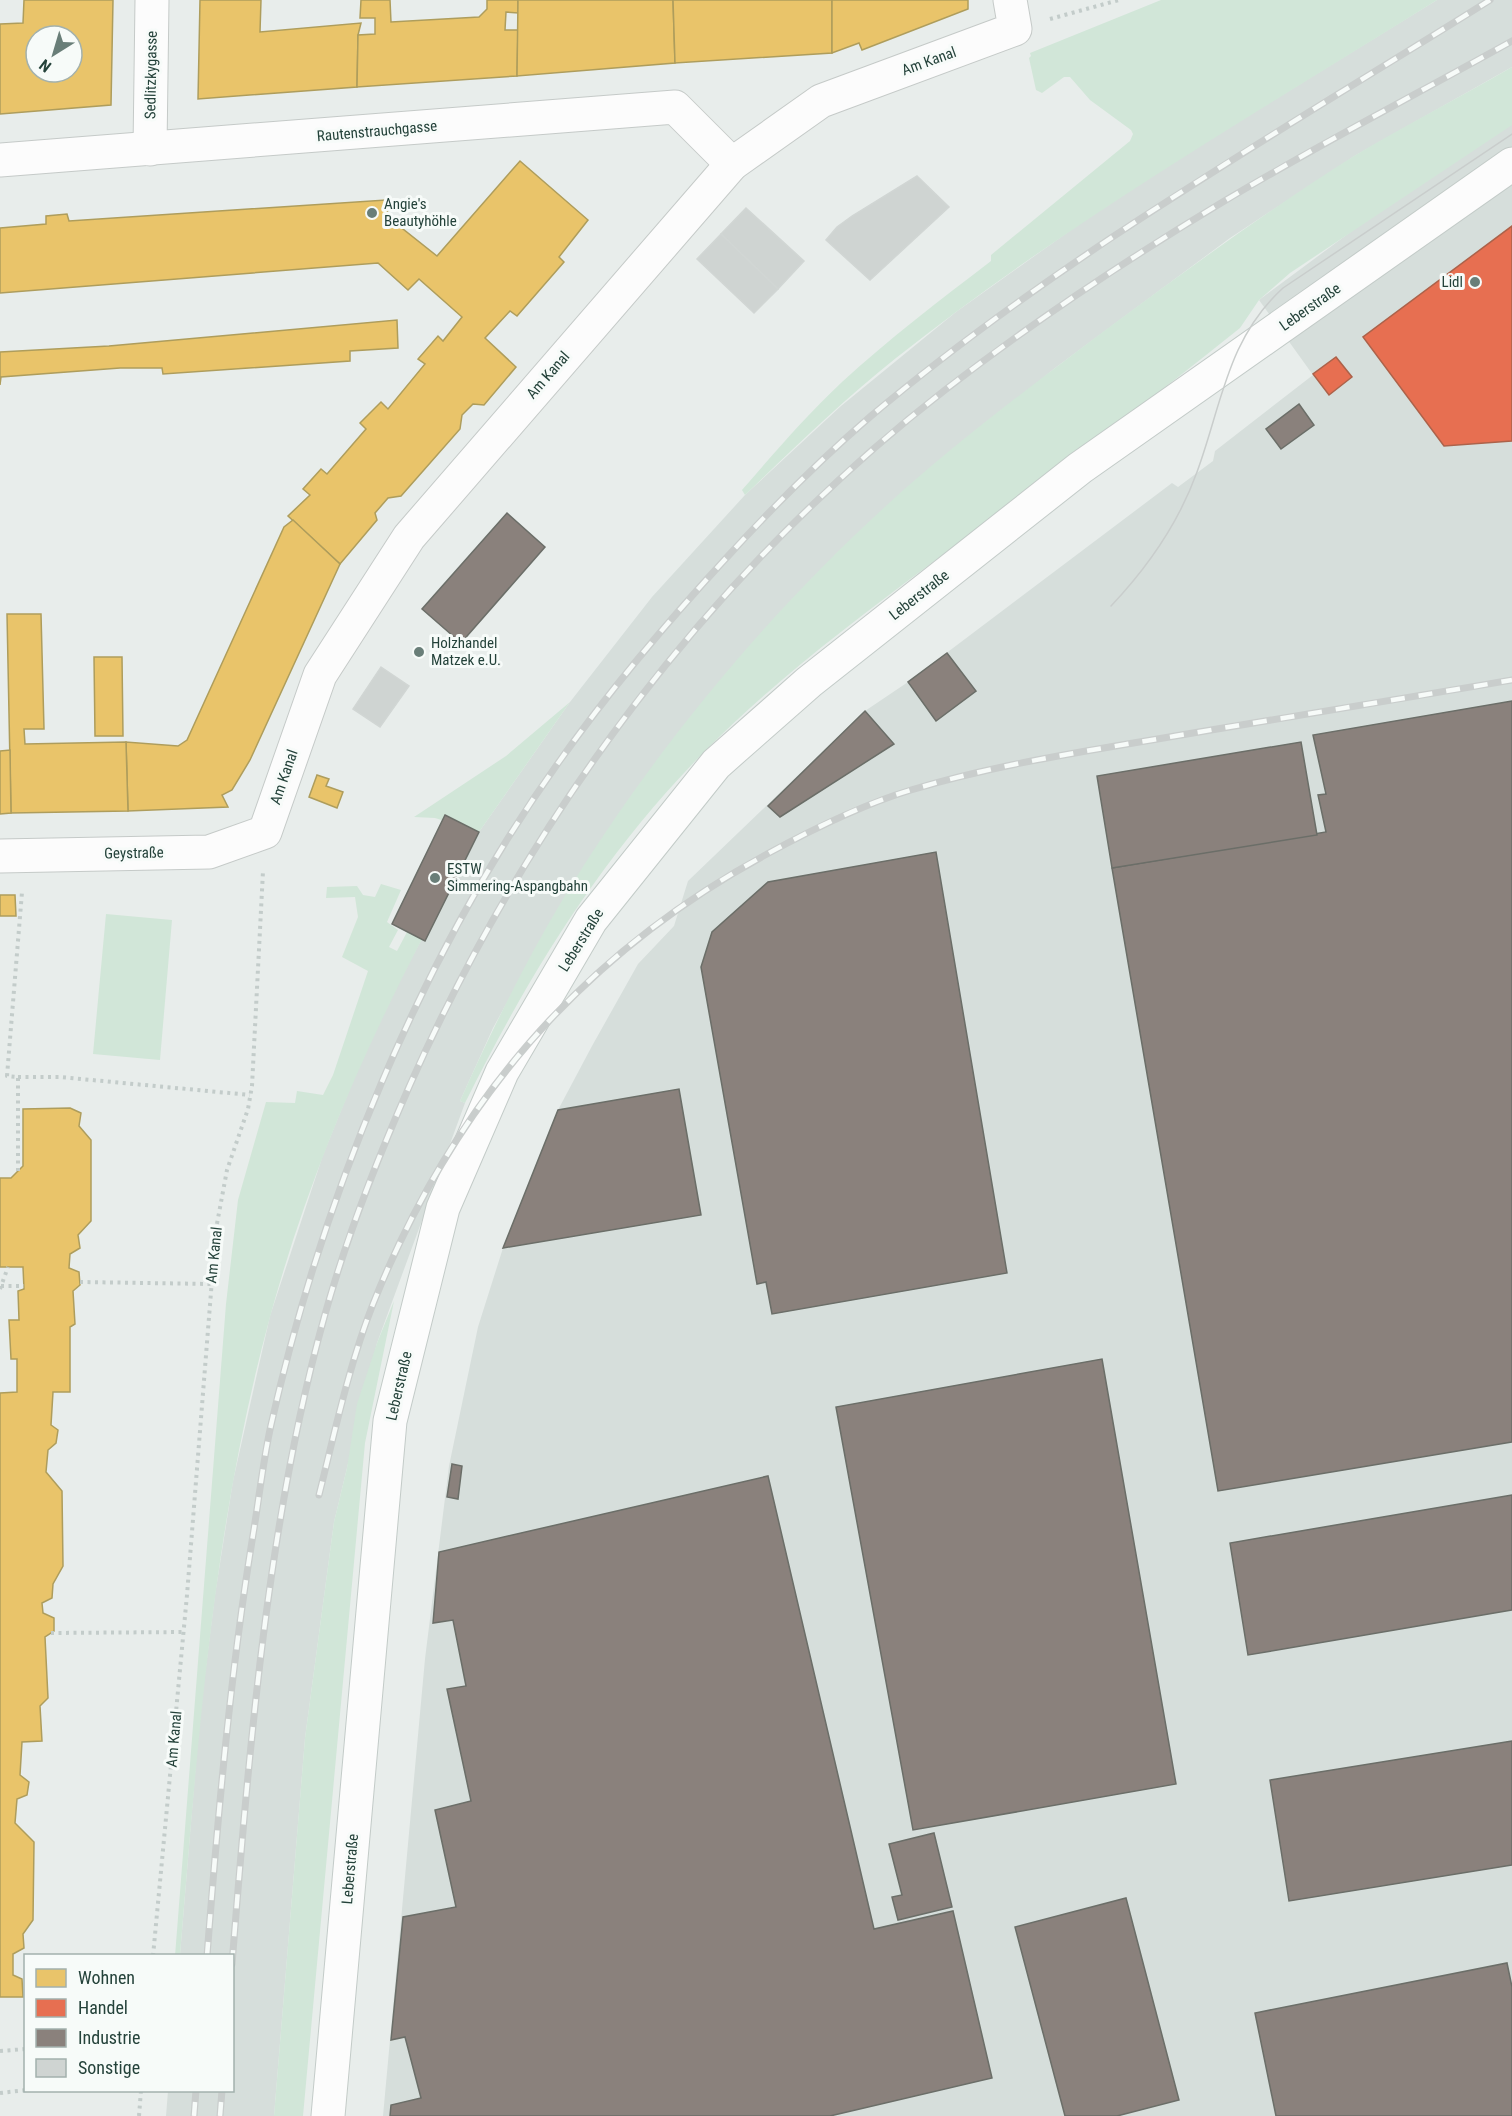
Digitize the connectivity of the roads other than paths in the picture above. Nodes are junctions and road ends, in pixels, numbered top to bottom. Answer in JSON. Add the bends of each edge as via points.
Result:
{"nodes":[{"id":1,"x":152,"y":0,"type":"edge"},
{"id":2,"x":1013,"y":14,"type":"edge"},
{"id":3,"x":150,"y":149,"type":"junction"},
{"id":4,"x":0,"y":160,"type":"edge"},
{"id":5,"x":732,"y":164,"type":"junction"},
{"id":6,"x":1512,"y":164,"type":"edge"},
{"id":7,"x":265,"y":832,"type":"joint"},
{"id":8,"x":12,"y":855,"type":"edge"},
{"id":9,"x":328,"y":2116,"type":"edge"}],
"edges":[{"from":1,"to":3,"type":"street","name":"Sedlitzkygasse"},
{"from":2,"to":5,"type":"street","name":"Am Kanal","via":[[821,101]]},
{"from":3,"to":4,"type":"street","name":"Rautenstrauchgasse"},
{"from":3,"to":5,"type":"street","name":"Rautenstrauchgasse","via":[[675,107]]},
{"from":5,"to":7,"type":"street","name":"Am Kanal","via":[[408,537],[320,675]]},
{"from":6,"to":9,"type":"street","name":"Leberstraße","via":[[1080,468],[809,682],[716,764],[591,920],[502,1072],[443,1208],[390,1421]]},
{"from":7,"to":8,"type":"street","name":"Geystraße","via":[[209,852]]}]}
